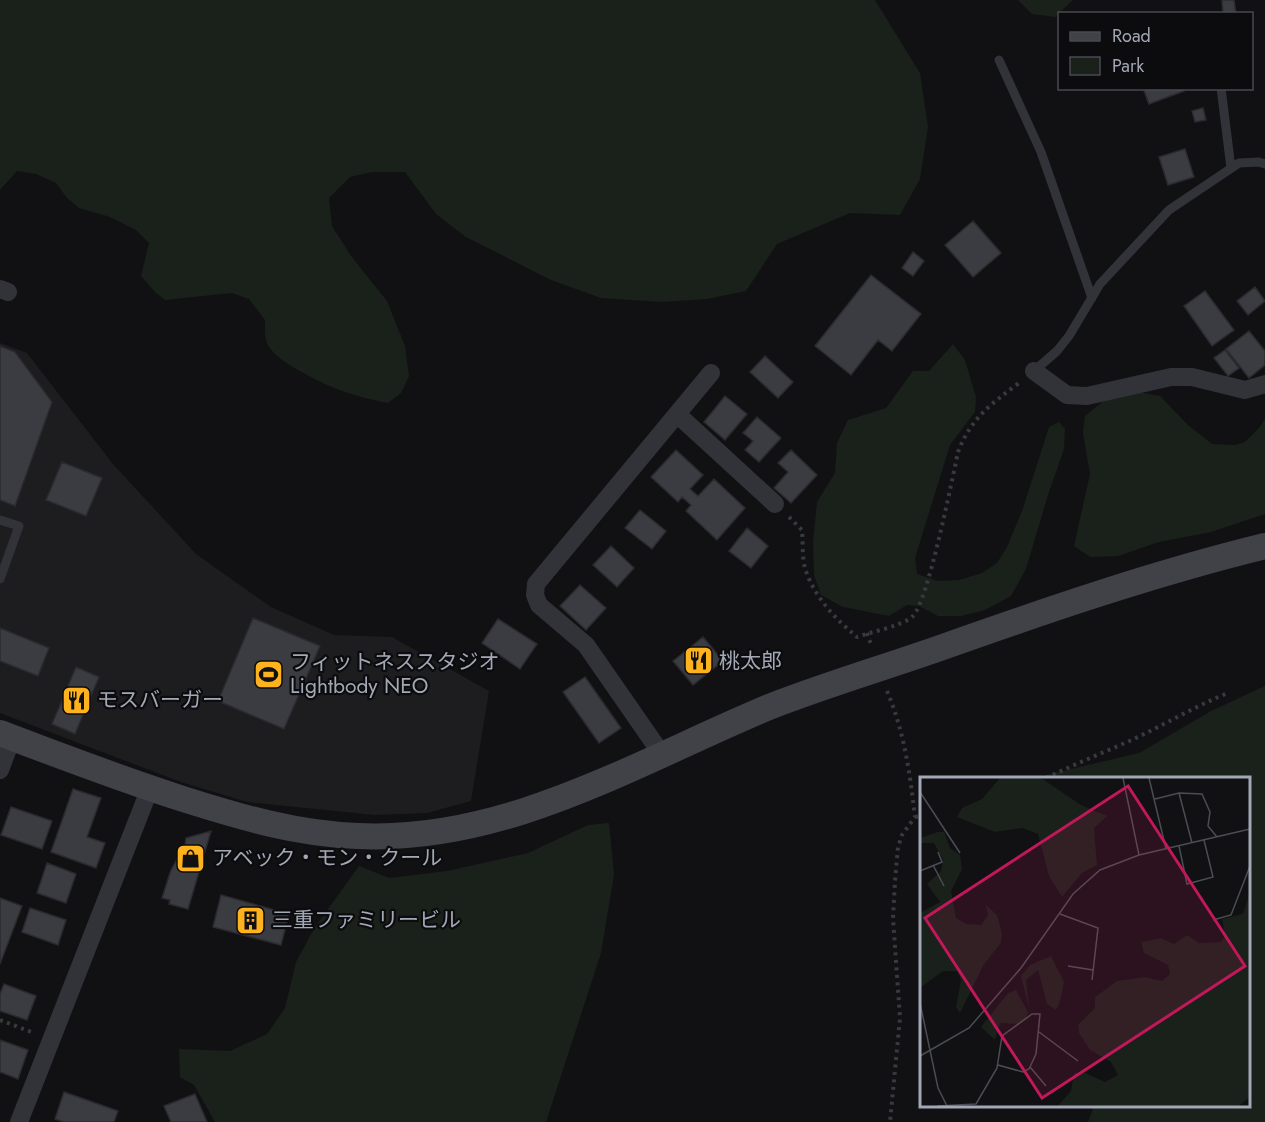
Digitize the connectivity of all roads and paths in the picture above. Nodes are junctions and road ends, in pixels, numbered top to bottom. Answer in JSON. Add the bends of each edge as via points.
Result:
{"nodes":[{"id":1,"x":999,"y":60,"type":"dead end"},
{"id":2,"x":1221,"y":90,"type":"edge"},
{"id":3,"x":1265,"y":164,"type":"edge"},
{"id":4,"x":1231,"y":168,"type":"junction"},
{"id":5,"x":1092,"y":298,"type":"junction"},
{"id":6,"x":1034,"y":371,"type":"junction"},
{"id":7,"x":711,"y":373,"type":"dead end"},
{"id":8,"x":1265,"y":384,"type":"edge"},
{"id":9,"x":677,"y":414,"type":"junction"},
{"id":10,"x":775,"y":504,"type":"joint"},
{"id":11,"x":0,"y":520,"type":"edge"},
{"id":12,"x":1265,"y":546,"type":"edge"},
{"id":13,"x":0,"y":579,"type":"edge"},
{"id":14,"x":867,"y":633,"type":"junction"},
{"id":15,"x":873,"y":650,"type":"dead end"},
{"id":16,"x":884,"y":684,"type":"dead end"},
{"id":17,"x":1228,"y":693,"type":"dead end"},
{"id":18,"x":6,"y":735,"type":"edge"},
{"id":19,"x":663,"y":756,"type":"junction"},
{"id":20,"x":0,"y":770,"type":"edge"},
{"id":21,"x":1048,"y":777,"type":"edge"},
{"id":22,"x":150,"y":788,"type":"junction"},
{"id":23,"x":915,"y":816,"type":"junction"},
{"id":24,"x":920,"y":816,"type":"edge"},
{"id":25,"x":0,"y":1020,"type":"edge"},
{"id":26,"x":51,"y":1039,"type":"junction"},
{"id":27,"x":19,"y":1122,"type":"edge"},
{"id":28,"x":890,"y":1122,"type":"edge"}],
"edges":[{"from":1,"to":5,"type":"lane","via":[[1041,152]]},
{"from":2,"to":4,"type":"lane"},
{"from":3,"to":4,"type":"lane","via":[[1239,163]]},
{"from":4,"to":5,"type":"lane","via":[[1169,210],[1100,284]]},
{"from":5,"to":6,"type":"lane","via":[[1063,344]]},
{"from":6,"to":8,"type":"street","via":[[1067,395],[1087,396],[1171,377],[1192,377],[1245,390]]},
{"from":6,"to":14,"type":"path","via":[[988,406],[963,439],[932,565],[914,616]]},
{"from":7,"to":9,"type":"street"},
{"from":9,"to":10,"type":"street"},
{"from":9,"to":19,"type":"street","via":[[536,584],[535,595],[538,605],[586,645]]},
{"from":10,"to":14,"type":"path","via":[[802,530],[804,567],[812,586],[838,622],[856,637]]},
{"from":11,"to":13,"type":"lane","via":[[20,526]]},
{"from":12,"to":19,"type":"street","via":[[1202,561],[770,707]]},
{"from":14,"to":15,"type":"path"},
{"from":16,"to":23,"type":"path","via":[[896,711],[910,768]]},
{"from":17,"to":21,"type":"path"},
{"from":18,"to":20,"type":"street"},
{"from":18,"to":22,"type":"street"},
{"from":19,"to":22,"type":"street","via":[[547,804],[435,833],[361,837],[306,832],[246,819]]},
{"from":22,"to":26,"type":"street"},
{"from":23,"to":24,"type":"path"},
{"from":23,"to":28,"type":"path","via":[[898,847],[895,881],[893,918],[900,1018]]},
{"from":25,"to":26,"type":"path"},
{"from":26,"to":27,"type":"street"}]}
